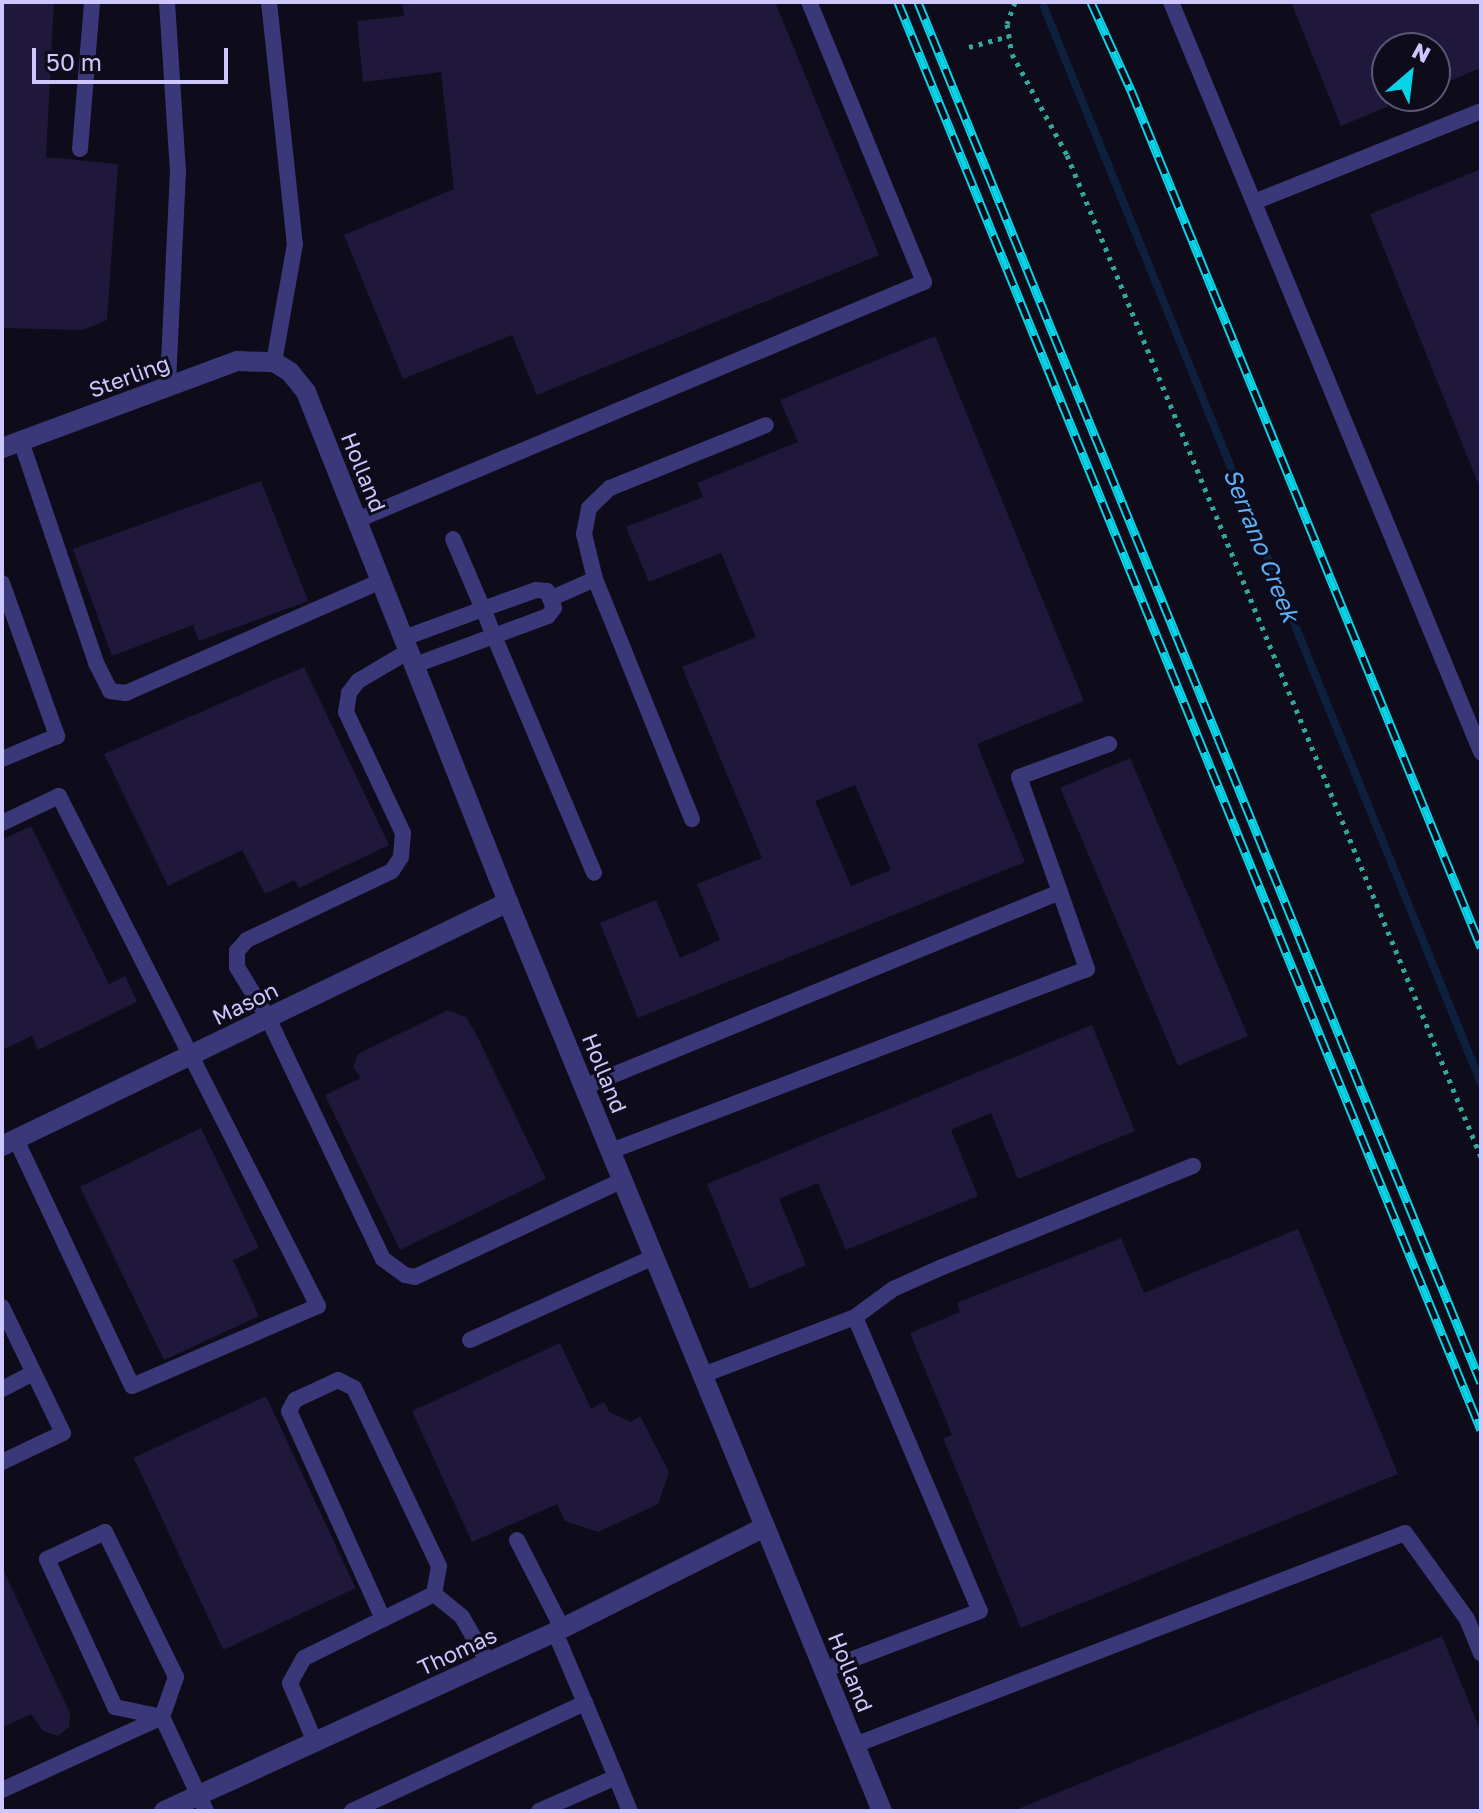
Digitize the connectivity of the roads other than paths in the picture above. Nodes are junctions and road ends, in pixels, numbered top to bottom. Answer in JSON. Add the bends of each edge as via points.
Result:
{"nodes":[{"id":1,"x":92,"y":2,"type":"edge"},
{"id":2,"x":167,"y":2,"type":"edge"},
{"id":3,"x":269,"y":2,"type":"edge"},
{"id":4,"x":809,"y":2,"type":"edge"},
{"id":5,"x":1171,"y":2,"type":"edge"},
{"id":6,"x":1481,"y":111,"type":"edge"},
{"id":7,"x":80,"y":149,"type":"dead end"},
{"id":8,"x":1254,"y":202,"type":"junction"},
{"id":9,"x":274,"y":362,"type":"junction"},
{"id":10,"x":168,"y":386,"type":"junction"},
{"id":11,"x":766,"y":425,"type":"dead end"},
{"id":12,"x":11,"y":444,"type":"edge"},
{"id":13,"x":357,"y":520,"type":"junction"},
{"id":14,"x":453,"y":539,"type":"dead end"},
{"id":15,"x":595,"y":579,"type":"junction"},
{"id":16,"x":381,"y":581,"type":"junction"},
{"id":17,"x":2,"y":583,"type":"edge"},
{"id":18,"x":552,"y":598,"type":"junction"},
{"id":19,"x":483,"y":609,"type":"junction"},
{"id":20,"x":494,"y":636,"type":"junction"},
{"id":21,"x":409,"y":651,"type":"junction"},
{"id":22,"x":1109,"y":744,"type":"dead end"},
{"id":23,"x":1481,"y":752,"type":"edge"},
{"id":24,"x":2,"y":759,"type":"edge"},
{"id":25,"x":692,"y":819,"type":"dead end"},
{"id":26,"x":2,"y":823,"type":"edge"},
{"id":27,"x":594,"y":873,"type":"dead end"},
{"id":28,"x":1060,"y":892,"type":"junction"},
{"id":29,"x":508,"y":902,"type":"junction"},
{"id":30,"x":268,"y":1018,"type":"junction"},
{"id":31,"x":191,"y":1055,"type":"junction"},
{"id":32,"x":584,"y":1087,"type":"junction"},
{"id":33,"x":9,"y":1143,"type":"edge"},
{"id":34,"x":611,"y":1151,"type":"junction"},
{"id":35,"x":1193,"y":1166,"type":"dead end"},
{"id":36,"x":623,"y":1180,"type":"junction"},
{"id":37,"x":654,"y":1257,"type":"junction"},
{"id":38,"x":2,"y":1307,"type":"edge"},
{"id":39,"x":855,"y":1317,"type":"junction"},
{"id":40,"x":470,"y":1340,"type":"dead end"},
{"id":41,"x":33,"y":1373,"type":"junction"},
{"id":42,"x":703,"y":1375,"type":"junction"},
{"id":43,"x":2,"y":1389,"type":"edge"},
{"id":44,"x":2,"y":1462,"type":"edge"},
{"id":45,"x":765,"y":1527,"type":"junction"},
{"id":46,"x":517,"y":1540,"type":"dead end"},
{"id":47,"x":434,"y":1594,"type":"junction"},
{"id":48,"x":383,"y":1619,"type":"junction"},
{"id":49,"x":559,"y":1630,"type":"junction"},
{"id":50,"x":1481,"y":1653,"type":"edge"},
{"id":51,"x":488,"y":1662,"type":"junction"},
{"id":52,"x":824,"y":1670,"type":"junction"},
{"id":53,"x":585,"y":1703,"type":"junction"},
{"id":54,"x":162,"y":1717,"type":"junction"},
{"id":55,"x":315,"y":1742,"type":"junction"},
{"id":56,"x":855,"y":1745,"type":"junction"},
{"id":57,"x":616,"y":1777,"type":"junction"},
{"id":58,"x":2,"y":1790,"type":"edge"},
{"id":59,"x":202,"y":1803,"type":"edge"},
{"id":60,"x":164,"y":1811,"type":"edge"},
{"id":61,"x":352,"y":1811,"type":"edge"},
{"id":62,"x":539,"y":1811,"type":"edge"},
{"id":63,"x":630,"y":1811,"type":"edge"},
{"id":64,"x":882,"y":1811,"type":"edge"}],
"edges":[{"from":1,"to":7,"type":"lane"},
{"from":2,"to":10,"type":"lane","via":[[178,171]]},
{"from":3,"to":9,"type":"lane","via":[[295,244]]},
{"from":4,"to":13,"type":"lane","via":[[924,282]]},
{"from":5,"to":8,"type":"lane"},
{"from":6,"to":8,"type":"lane"},
{"from":8,"to":23,"type":"lane"},
{"from":9,"to":10,"type":"street","name":"Sterling","via":[[237,361]]},
{"from":9,"to":13,"type":"street","name":"Holland","via":[[306,392]]},
{"from":10,"to":12,"type":"street","name":"Sterling"},
{"from":11,"to":15,"type":"lane","via":[[610,488],[589,508],[584,534]]},
{"from":12,"to":16,"type":"lane","via":[[110,691],[126,693]]},
{"from":13,"to":16,"type":"street","name":"Holland"},
{"from":14,"to":19,"type":"lane"},
{"from":15,"to":18,"type":"lane"},
{"from":15,"to":25,"type":"lane"},
{"from":16,"to":21,"type":"street","name":"Holland"},
{"from":17,"to":24,"type":"lane","via":[[57,736]]},
{"from":18,"to":19,"type":"lane","via":[[547,591],[536,590]]},
{"from":18,"to":20,"type":"lane","via":[[554,608],[548,616]]},
{"from":19,"to":20,"type":"lane"},
{"from":19,"to":21,"type":"lane"},
{"from":20,"to":21,"type":"lane"},
{"from":20,"to":27,"type":"lane"},
{"from":21,"to":29,"type":"street","name":"Holland"},
{"from":21,"to":30,"type":"lane","via":[[358,681],[349,693],[346,712],[403,833],[401,857],[392,871],[247,940],[237,951],[237,967]]},
{"from":22,"to":28,"type":"lane","via":[[1019,777]]},
{"from":26,"to":31,"type":"lane","via":[[59,796]]},
{"from":28,"to":32,"type":"lane"},
{"from":28,"to":34,"type":"lane","via":[[1087,969]]},
{"from":29,"to":30,"type":"street","name":"Mason"},
{"from":29,"to":32,"type":"street","name":"Holland"},
{"from":30,"to":31,"type":"street","name":"Mason"},
{"from":30,"to":36,"type":"lane","via":[[383,1259],[405,1275],[415,1277]]},
{"from":31,"to":33,"type":"street","name":"Mason"},
{"from":31,"to":33,"type":"lane","via":[[318,1306],[132,1386]]},
{"from":32,"to":34,"type":"street","name":"Holland"},
{"from":34,"to":36,"type":"street","name":"Holland"},
{"from":35,"to":39,"type":"lane","via":[[928,1273],[893,1289]]},
{"from":36,"to":37,"type":"street","name":"Holland"},
{"from":37,"to":40,"type":"lane"},
{"from":37,"to":42,"type":"street","name":"Holland"},
{"from":38,"to":41,"type":"lane"},
{"from":39,"to":42,"type":"lane"},
{"from":39,"to":52,"type":"lane","via":[[980,1611]]},
{"from":41,"to":43,"type":"lane"},
{"from":41,"to":44,"type":"lane","via":[[63,1433]]},
{"from":42,"to":45,"type":"street","name":"Holland"},
{"from":45,"to":49,"type":"street","name":"Thomas"},
{"from":45,"to":52,"type":"street","name":"Holland"},
{"from":46,"to":49,"type":"lane"},
{"from":47,"to":48,"type":"lane"},
{"from":47,"to":48,"type":"lane","via":[[439,1566],[354,1388],[338,1380],[295,1400],[289,1411]]},
{"from":47,"to":51,"type":"lane","via":[[462,1617]]},
{"from":48,"to":55,"type":"lane","via":[[304,1658],[290,1683]]},
{"from":49,"to":51,"type":"street","name":"Thomas"},
{"from":49,"to":53,"type":"lane"},
{"from":50,"to":56,"type":"lane","via":[[1467,1619],[1405,1533]]},
{"from":51,"to":55,"type":"street","name":"Thomas"},
{"from":52,"to":56,"type":"street","name":"Holland"},
{"from":53,"to":57,"type":"lane"},
{"from":53,"to":61,"type":"lane"},
{"from":54,"to":54,"type":"lane","via":[[176,1677],[105,1532],[47,1559],[115,1707]]},
{"from":54,"to":58,"type":"lane"},
{"from":54,"to":59,"type":"lane"},
{"from":55,"to":59,"type":"street","name":"Thomas"},
{"from":56,"to":64,"type":"street","name":"Holland"},
{"from":57,"to":62,"type":"lane"},
{"from":57,"to":63,"type":"lane"},
{"from":59,"to":60,"type":"street","name":"Thomas"}]}
